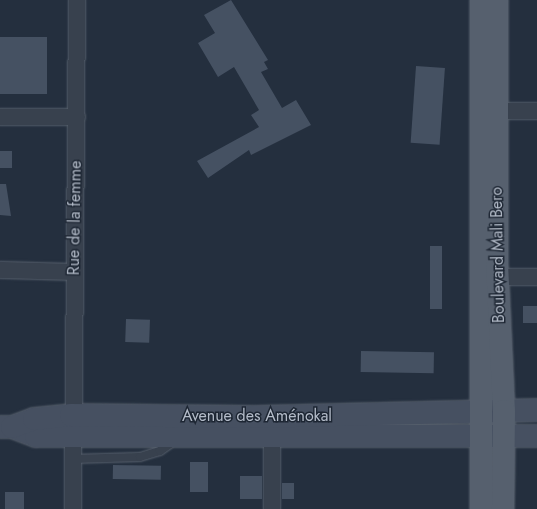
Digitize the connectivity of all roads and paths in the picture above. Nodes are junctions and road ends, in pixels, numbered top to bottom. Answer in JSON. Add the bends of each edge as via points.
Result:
{"nodes":[{"id":1,"x":77,"y":0,"type":"edge"},
{"id":2,"x":481,"y":0,"type":"edge"},
{"id":3,"x":497,"y":0,"type":"edge"},
{"id":4,"x":489,"y":111,"type":"junction"},
{"id":5,"x":537,"y":111,"type":"edge"},
{"id":6,"x":0,"y":117,"type":"edge"},
{"id":7,"x":77,"y":117,"type":"junction"},
{"id":8,"x":0,"y":270,"type":"edge"},
{"id":9,"x":74,"y":272,"type":"junction"},
{"id":10,"x":489,"y":277,"type":"junction"},
{"id":11,"x":537,"y":277,"type":"edge"},
{"id":12,"x":537,"y":410,"type":"edge"},
{"id":13,"x":504,"y":411,"type":"junction"},
{"id":14,"x":480,"y":412,"type":"junction"},
{"id":15,"x":72,"y":415,"type":"junction"},
{"id":16,"x":188,"y":425,"type":"junction"},
{"id":17,"x":322,"y":426,"type":"junction"},
{"id":18,"x":6,"y":427,"type":"edge"},
{"id":19,"x":260,"y":430,"type":"junction"},
{"id":20,"x":71,"y":436,"type":"junction"},
{"id":21,"x":504,"y":436,"type":"junction"},
{"id":22,"x":537,"y":436,"type":"edge"},
{"id":23,"x":482,"y":438,"type":"junction"},
{"id":24,"x":71,"y":459,"type":"junction"},
{"id":25,"x":73,"y":509,"type":"edge"},
{"id":26,"x":272,"y":509,"type":"edge"},
{"id":27,"x":482,"y":509,"type":"edge"},
{"id":28,"x":503,"y":509,"type":"edge"}],
"edges":[{"from":1,"to":7,"type":"street","name":"Rue de la femme"},
{"from":2,"to":4,"type":"main road","name":"Boulevard Mali Bero"},
{"from":3,"to":4,"type":"main road","name":"Boulevard Mali Bero"},
{"from":4,"to":5,"type":"street"},
{"from":4,"to":10,"type":"main road","name":"Boulevard Mali Bero"},
{"from":6,"to":7,"type":"street"},
{"from":7,"to":9,"type":"street","name":"Rue de la femme"},
{"from":8,"to":9,"type":"street"},
{"from":9,"to":15,"type":"street","name":"Rue de la femme"},
{"from":10,"to":11,"type":"street"},
{"from":10,"to":13,"type":"main road","name":"Boulevard Mali Bero"},
{"from":10,"to":14,"type":"main road","name":"Boulevard Mali Bero"},
{"from":12,"to":13,"type":"main road","name":"Avenue des Aménokal"},
{"from":13,"to":14,"type":"main road","name":"Avenue des Aménokal"},
{"from":13,"to":21,"type":"main road","name":"Boulevard Mali Bero"},
{"from":14,"to":17,"type":"main road","name":"Avenue des Aménokal"},
{"from":14,"to":23,"type":"main road","name":"Boulevard Mali Bero"},
{"from":15,"to":16,"type":"main road","name":"Avenue des Aménokal"},
{"from":15,"to":18,"type":"main road","name":"Avenue des Aménokal","via":[[34,418]]},
{"from":15,"to":20,"type":"street","name":"Rue de la femme"},
{"from":16,"to":19,"type":"main road","name":"Avenue des Aménokal"},
{"from":16,"to":20,"type":"main road","name":"Avenue des Aménokal"},
{"from":16,"to":24,"type":"lane","via":[[171,445],[140,457]]},
{"from":17,"to":19,"type":"main road","name":"Avenue des Aménokal"},
{"from":17,"to":23,"type":"main road","name":"Avenue des Aménokal"},
{"from":18,"to":20,"type":"main road","name":"Avenue des Aménokal","via":[[36,436]]},
{"from":19,"to":26,"type":"street"},
{"from":20,"to":24,"type":"street","name":"Rue de la femme"},
{"from":21,"to":22,"type":"main road","name":"Avenue des Aménokal"},
{"from":21,"to":23,"type":"main road","name":"Avenue des Aménokal"},
{"from":21,"to":28,"type":"main road","name":"Boulevard Mali Bero"},
{"from":23,"to":27,"type":"main road","name":"Boulevard Mali Bero"},
{"from":24,"to":25,"type":"street","name":"Rue de la femme"}]}
